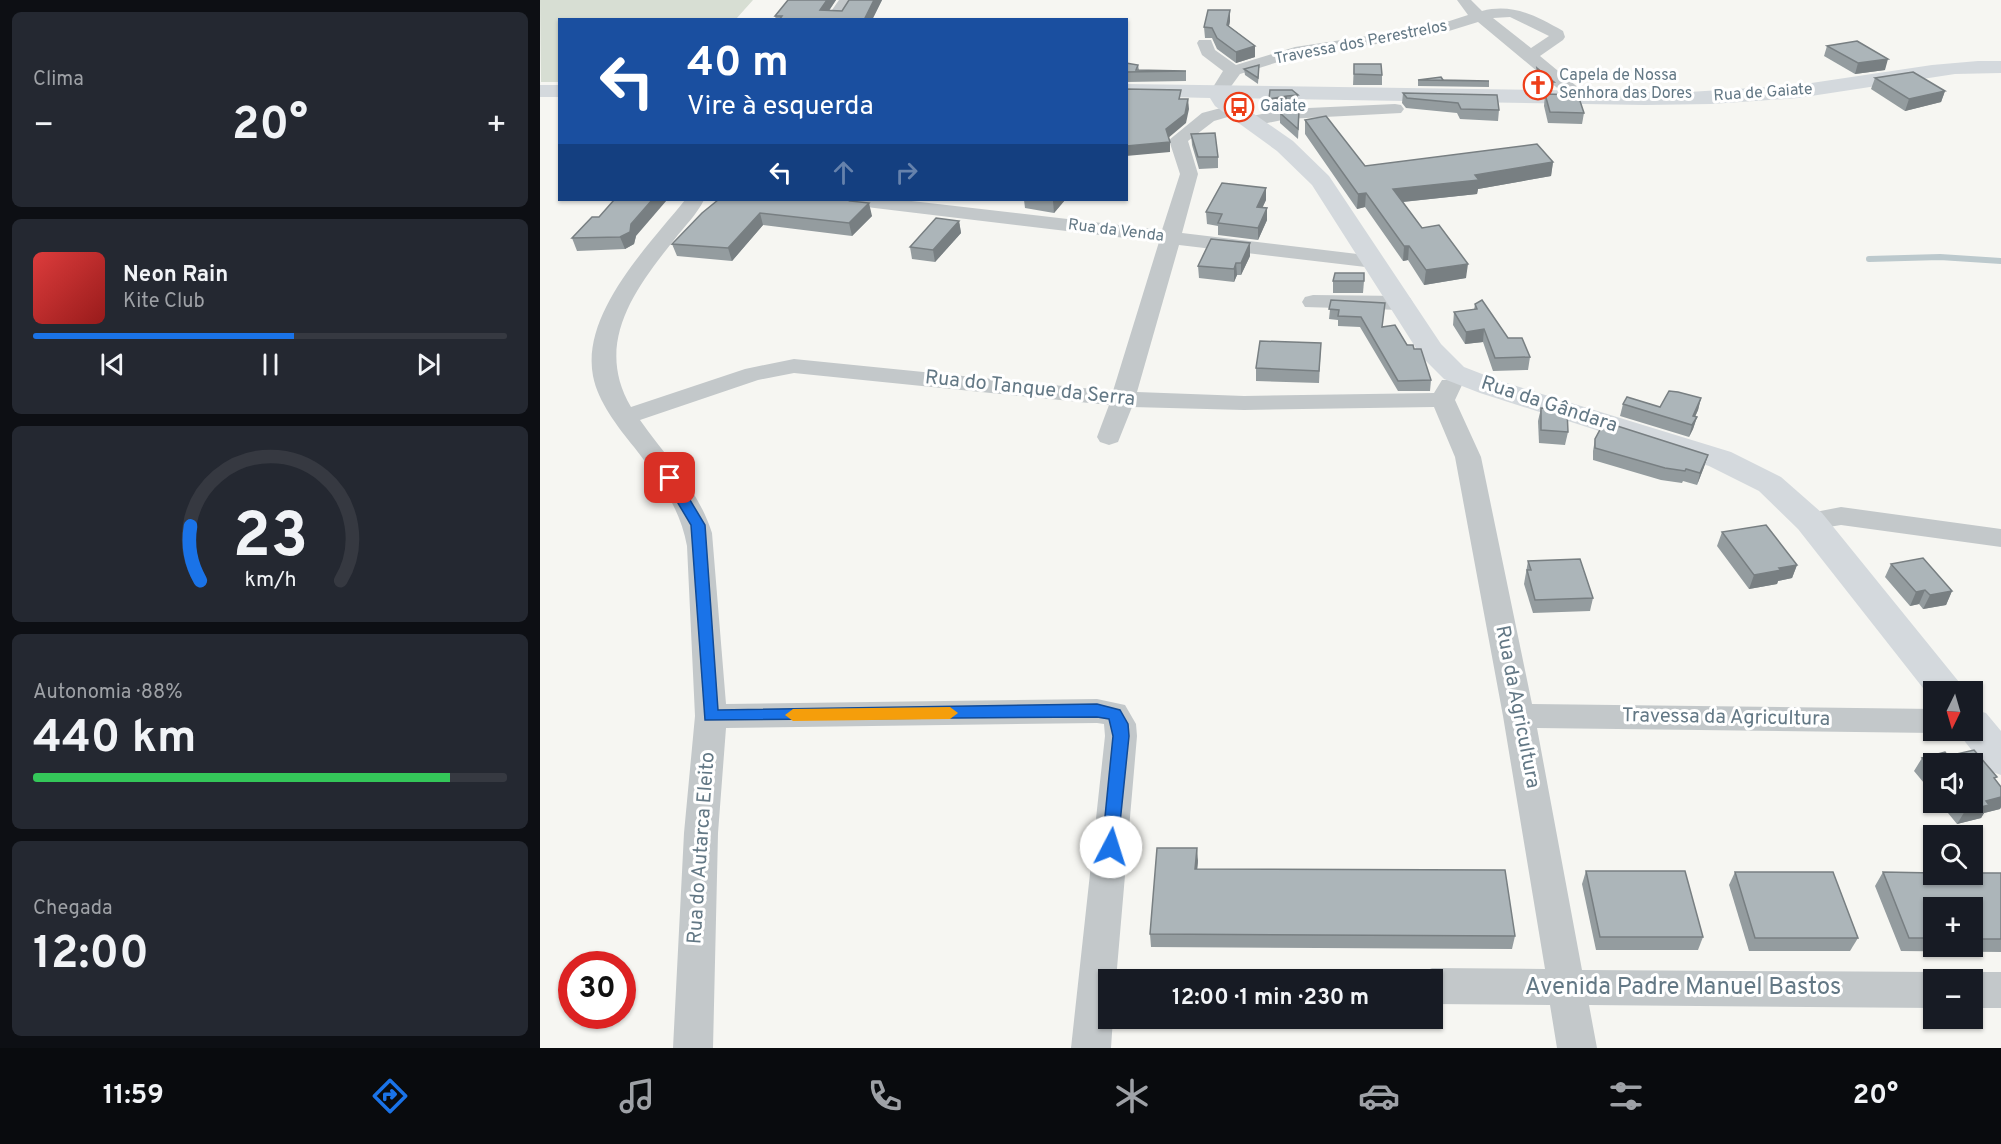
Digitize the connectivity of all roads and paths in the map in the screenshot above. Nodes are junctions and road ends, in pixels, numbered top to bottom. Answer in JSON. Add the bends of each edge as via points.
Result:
{"nodes":[{"id":1,"x":848,"y":0,"type":"edge"},
{"id":2,"x":1464,"y":0,"type":"edge"},
{"id":3,"x":1479,"y":16,"type":"junction"},
{"id":4,"x":835,"y":18,"type":"edge"},
{"id":5,"x":1205,"y":43,"type":"dead end"},
{"id":6,"x":1530,"y":56,"type":"junction"},
{"id":7,"x":2001,"y":67,"type":"edge"},
{"id":8,"x":1128,"y":90,"type":"edge"},
{"id":9,"x":540,"y":91,"type":"edge"},
{"id":10,"x":558,"y":91,"type":"edge"},
{"id":11,"x":1233,"y":98,"type":"junction"},
{"id":12,"x":1580,"y":98,"type":"junction"},
{"id":13,"x":1395,"y":109,"type":"dead end"},
{"id":14,"x":694,"y":201,"type":"edge"},
{"id":15,"x":866,"y":201,"type":"edge"},
{"id":16,"x":1169,"y":238,"type":"junction"},
{"id":17,"x":1374,"y":262,"type":"junction"},
{"id":18,"x":1312,"y":302,"type":"dead end"},
{"id":19,"x":1402,"y":303,"type":"junction"},
{"id":20,"x":1449,"y":387,"type":"junction"},
{"id":21,"x":1123,"y":399,"type":"junction"},
{"id":22,"x":625,"y":417,"type":"junction"},
{"id":23,"x":1109,"y":437,"type":"dead end"},
{"id":24,"x":1810,"y":521,"type":"junction"},
{"id":25,"x":2001,"y":538,"type":"edge"},
{"id":26,"x":1937,"y":681,"type":"edge"},
{"id":27,"x":711,"y":716,"type":"junction"},
{"id":28,"x":1519,"y":716,"type":"junction"},
{"id":29,"x":1923,"y":721,"type":"edge"},
{"id":30,"x":1983,"y":737,"type":"edge"},
{"id":31,"x":2001,"y":759,"type":"edge"},
{"id":32,"x":1104,"y":969,"type":"edge"},
{"id":33,"x":1443,"y":986,"type":"edge"},
{"id":34,"x":1566,"y":988,"type":"junction"},
{"id":35,"x":1923,"y":990,"type":"edge"},
{"id":36,"x":1983,"y":990,"type":"edge"},
{"id":37,"x":2001,"y":990,"type":"edge"},
{"id":38,"x":1098,"y":1009,"type":"edge"},
{"id":39,"x":693,"y":1048,"type":"edge"},
{"id":40,"x":1091,"y":1048,"type":"edge"},
{"id":41,"x":1577,"y":1048,"type":"edge"}],
"edges":[{"from":1,"to":4,"type":"street"},
{"from":2,"to":3,"type":"street"},
{"from":3,"to":6,"type":"street"},
{"from":3,"to":6,"type":"street","name":"Travessa dos Perestrelos","via":[[1511,12],[1557,34]]},
{"from":3,"to":11,"type":"street","name":"Travessa dos Perestrelos","via":[[1436,30],[1295,52]]},
{"from":5,"to":11,"type":"street"},
{"from":6,"to":12,"type":"street"},
{"from":7,"to":12,"type":"main road","name":"Rua de Gaiate","via":[[1979,66],[1816,90],[1713,98]]},
{"from":8,"to":11,"type":"main road","name":"Rua de Gaiate"},
{"from":9,"to":10,"type":"main road"},
{"from":11,"to":12,"type":"main road","name":"Rua de Gaiate"},
{"from":11,"to":13,"type":"street","via":[[1287,114]]},
{"from":11,"to":16,"type":"street","via":[[1178,140],[1188,174]]},
{"from":11,"to":17,"type":"main road","name":"Rua da Gândara","via":[[1321,181]]},
{"from":14,"to":22,"type":"street","name":"Rua do Autarca Eleito","via":[[615,309],[606,332],[602,356],[605,378]]},
{"from":15,"to":16,"type":"street","name":"Rua da Venda"},
{"from":16,"to":17,"type":"street","name":"Rua da Venda"},
{"from":16,"to":21,"type":"street"},
{"from":17,"to":19,"type":"main road","name":"Rua da Gândara"},
{"from":18,"to":19,"type":"street"},
{"from":19,"to":20,"type":"main road","name":"Rua da Gândara"},
{"from":20,"to":21,"type":"street","name":"Rua do Tanque da Serra","via":[[1244,403]]},
{"from":20,"to":24,"type":"main road","name":"Rua da Gândara","via":[[1490,387],[1720,459],[1770,484]]},
{"from":20,"to":28,"type":"street","name":"Rua da Agricultura","via":[[1468,457]]},
{"from":21,"to":22,"type":"street","name":"Rua do Tanque da Serra","via":[[794,366],[753,374]]},
{"from":21,"to":23,"type":"street"},
{"from":22,"to":27,"type":"street","name":"Rua do Autarca Eleito","via":[[680,491],[698,525]]},
{"from":24,"to":25,"type":"street","via":[[1841,516]]},
{"from":24,"to":26,"type":"main road","name":"Rua da Gândara"},
{"from":27,"to":32,"type":"street","via":[[1097,711],[1114,714],[1121,736]]},
{"from":27,"to":39,"type":"street","name":"Rua do Autarca Eleito","via":[[701,833]]},
{"from":28,"to":29,"type":"street","name":"Travessa da Agricultura"},
{"from":28,"to":34,"type":"street","name":"Rua da Agricultura"},
{"from":30,"to":31,"type":"main road"},
{"from":33,"to":34,"type":"street","name":"Avenida Padre Manuel Bastos"},
{"from":34,"to":35,"type":"street","name":"Avenida Padre Manuel Bastos"},
{"from":34,"to":41,"type":"street","name":"Rua da Agricultura"},
{"from":36,"to":37,"type":"street"},
{"from":38,"to":40,"type":"street"}]}
